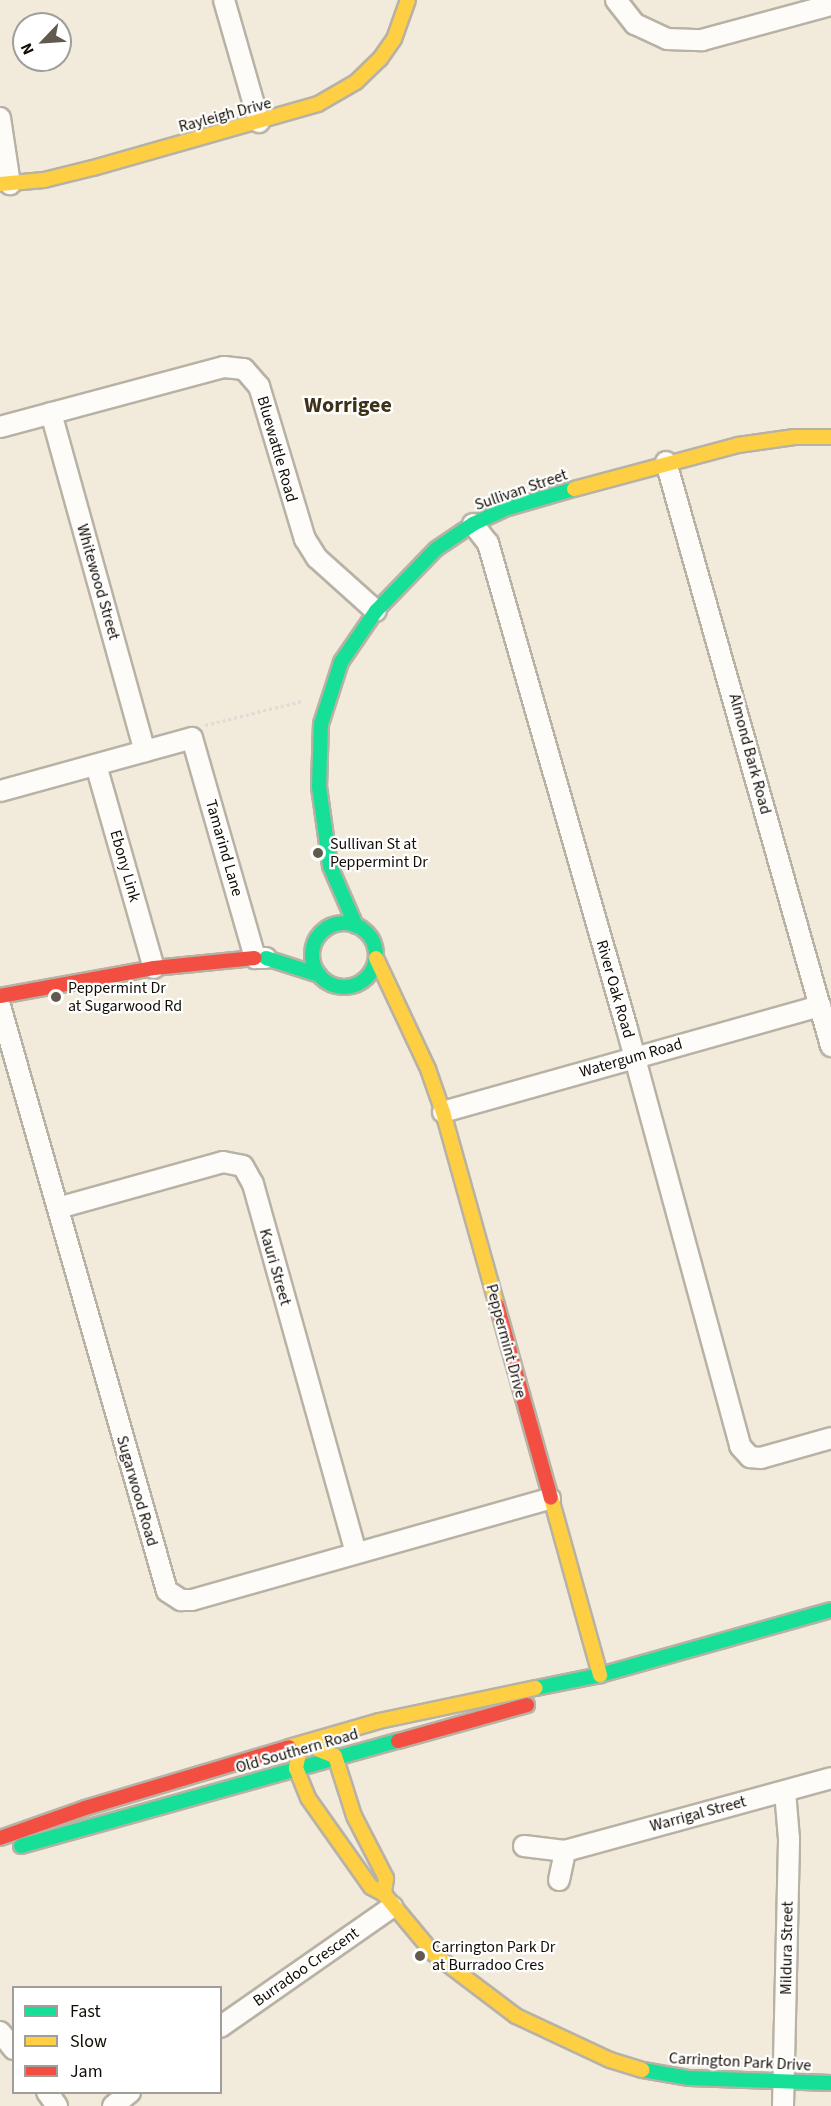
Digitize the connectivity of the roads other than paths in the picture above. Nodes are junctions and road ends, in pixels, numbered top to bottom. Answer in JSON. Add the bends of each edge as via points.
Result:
{"nodes":[{"id":1,"x":224,"y":0,"type":"edge"},
{"id":2,"x":408,"y":0,"type":"edge"},
{"id":3,"x":616,"y":0,"type":"edge"},
{"id":4,"x":831,"y":5,"type":"edge"},
{"id":5,"x":0,"y":118,"type":"edge"},
{"id":6,"x":259,"y":122,"type":"junction"},
{"id":7,"x":5,"y":184,"type":"edge"},
{"id":8,"x":51,"y":413,"type":"junction"},
{"id":9,"x":0,"y":427,"type":"edge"},
{"id":10,"x":831,"y":437,"type":"edge"},
{"id":11,"x":666,"y":462,"type":"junction"},
{"id":12,"x":473,"y":524,"type":"junction"},
{"id":13,"x":376,"y":611,"type":"junction"},
{"id":14,"x":145,"y":751,"type":"junction"},
{"id":15,"x":96,"y":765,"type":"junction"},
{"id":16,"x":0,"y":791,"type":"edge"},
{"id":17,"x":330,"y":866,"type":"junction"},
{"id":18,"x":328,"y":894,"type":"dead end"},
{"id":19,"x":326,"y":912,"type":"dead end"},
{"id":20,"x":356,"y":926,"type":"junction"},
{"id":21,"x":320,"y":935,"type":"junction"},
{"id":22,"x":261,"y":958,"type":"junction"},
{"id":23,"x":376,"y":958,"type":"junction"},
{"id":24,"x":154,"y":968,"type":"junction"},
{"id":25,"x":319,"y":975,"type":"junction"},
{"id":26,"x":349,"y":986,"type":"junction"},
{"id":27,"x":0,"y":996,"type":"edge"},
{"id":28,"x":0,"y":1006,"type":"edge"},
{"id":29,"x":820,"y":1006,"type":"junction"},
{"id":30,"x":398,"y":1012,"type":"junction"},
{"id":31,"x":831,"y":1046,"type":"edge"},
{"id":32,"x":634,"y":1057,"type":"junction"},
{"id":33,"x":443,"y":1112,"type":"junction"},
{"id":34,"x":58,"y":1208,"type":"junction"},
{"id":35,"x":831,"y":1438,"type":"edge"},
{"id":36,"x":550,"y":1499,"type":"junction"},
{"id":37,"x":356,"y":1553,"type":"junction"},
{"id":38,"x":831,"y":1610,"type":"edge"},
{"id":39,"x":600,"y":1675,"type":"junction"},
{"id":40,"x":301,"y":1744,"type":"junction"},
{"id":41,"x":335,"y":1756,"type":"junction"},
{"id":42,"x":296,"y":1768,"type":"junction"},
{"id":43,"x":831,"y":1778,"type":"edge"},
{"id":44,"x":784,"y":1791,"type":"junction"},
{"id":45,"x":0,"y":1838,"type":"edge"},
{"id":46,"x":524,"y":1846,"type":"dead end"},
{"id":47,"x":0,"y":1850,"type":"edge"},
{"id":48,"x":565,"y":1851,"type":"junction"},
{"id":49,"x":559,"y":1880,"type":"dead end"},
{"id":50,"x":388,"y":1900,"type":"junction"},
{"id":51,"x":222,"y":2025,"type":"edge"},
{"id":52,"x":0,"y":2032,"type":"edge"},
{"id":53,"x":12,"y":2047,"type":"edge"},
{"id":54,"x":784,"y":2082,"type":"junction"},
{"id":55,"x":831,"y":2083,"type":"edge"},
{"id":56,"x":128,"y":2094,"type":"edge"},
{"id":57,"x":114,"y":2106,"type":"edge"},
{"id":58,"x":783,"y":2106,"type":"edge"}],
"edges":[{"from":1,"to":6,"type":"street"},
{"from":2,"to":6,"type":"street","name":"Rayleigh Drive","via":[[394,39],[356,82],[318,104]]},
{"from":3,"to":4,"type":"street","via":[[635,24],[667,39],[702,40]]},
{"from":5,"to":7,"type":"street"},
{"from":6,"to":7,"type":"street","name":"Rayleigh Drive","via":[[54,178]]},
{"from":8,"to":9,"type":"street","name":"Bluewattle Road"},
{"from":8,"to":13,"type":"street","name":"Bluewattle Road","via":[[224,367],[244,369],[259,386],[305,539],[328,570]]},
{"from":8,"to":14,"type":"street","name":"Whitewood Street"},
{"from":10,"to":11,"type":"street","name":"Sullivan Street","via":[[794,437]]},
{"from":11,"to":12,"type":"street","name":"Sullivan Street","via":[[508,508]]},
{"from":11,"to":29,"type":"street","name":"Almond Bark Road"},
{"from":12,"to":13,"type":"street","name":"Sullivan Street","via":[[436,549]]},
{"from":12,"to":32,"type":"street","name":"River Oak Road","via":[[488,543]]},
{"from":13,"to":17,"type":"street","name":"Sullivan Street","via":[[341,662],[321,724],[319,787]]},
{"from":14,"to":15,"type":"street"},
{"from":14,"to":22,"type":"street","name":"Tamarind Lane","via":[[192,738]]},
{"from":15,"to":16,"type":"street"},
{"from":15,"to":24,"type":"street","name":"Ebony Link"},
{"from":17,"to":18,"type":"street","name":"Sullivan Street"},
{"from":17,"to":20,"type":"street","name":"Sullivan Street"},
{"from":19,"to":21,"type":"street"},
{"from":20,"to":21,"type":"street","via":[[339,924]]},
{"from":20,"to":23,"type":"street","via":[[371,939]]},
{"from":21,"to":22,"type":"street"},
{"from":21,"to":25,"type":"street","via":[[312,957]]},
{"from":22,"to":24,"type":"street"},
{"from":22,"to":25,"type":"street"},
{"from":23,"to":26,"type":"street","via":[[368,977]]},
{"from":23,"to":30,"type":"street","name":"Peppermint Drive"},
{"from":24,"to":27,"type":"street"},
{"from":25,"to":26,"type":"street","via":[[333,985]]},
{"from":26,"to":30,"type":"street","name":"Peppermint Drive"},
{"from":28,"to":34,"type":"street","name":"Sugarwood Road"},
{"from":29,"to":31,"type":"street","name":"Almond Bark Road"},
{"from":29,"to":32,"type":"street","name":"Watergum Road"},
{"from":30,"to":33,"type":"street","name":"Peppermint Drive","via":[[414,1037]]},
{"from":32,"to":33,"type":"street","name":"Watergum Road"},
{"from":32,"to":35,"type":"street","name":"River Oak Road","via":[[740,1446],[750,1457],[761,1458]]},
{"from":33,"to":36,"type":"street","name":"Peppermint Drive"},
{"from":34,"to":37,"type":"street","name":"Kauri Street","via":[[223,1162],[243,1166],[253,1184]]},
{"from":34,"to":37,"type":"street","name":"Sugarwood Road","via":[[167,1591],[181,1600],[192,1600]]},
{"from":36,"to":37,"type":"street","name":"Sugarwood Road"},
{"from":36,"to":39,"type":"street","name":"Peppermint Drive"},
{"from":38,"to":39,"type":"street","name":"Old Southern Road"},
{"from":39,"to":40,"type":"street","name":"Old Southern Road","via":[[435,1707]]},
{"from":39,"to":41,"type":"street","name":"Old Southern Road","via":[[554,1698]]},
{"from":40,"to":41,"type":"street"},
{"from":40,"to":42,"type":"street"},
{"from":40,"to":45,"type":"street","name":"Old Southern Road","via":[[85,1808]]},
{"from":41,"to":42,"type":"street","name":"Old Southern Road"},
{"from":41,"to":50,"type":"street","via":[[354,1816],[386,1878]]},
{"from":42,"to":47,"type":"street","name":"Old Southern Road","via":[[44,1841]]},
{"from":42,"to":50,"type":"street","name":"Carrington Park Drive","via":[[311,1804],[332,1836],[371,1887]]},
{"from":43,"to":44,"type":"street","name":"Warrigal Street"},
{"from":44,"to":48,"type":"street","name":"Warrigal Street"},
{"from":44,"to":54,"type":"street","name":"Mildura Street","via":[[789,1839]]},
{"from":46,"to":48,"type":"street","name":"Warrigal Street"},
{"from":48,"to":49,"type":"street"},
{"from":50,"to":51,"type":"street","name":"Burradoo Crescent"},
{"from":50,"to":54,"type":"street","name":"Carrington Park Drive","via":[[461,1977],[516,2016],[556,2038],[653,2073]]},
{"from":52,"to":53,"type":"street"},
{"from":54,"to":55,"type":"street","name":"Carrington Park Drive"},
{"from":54,"to":58,"type":"street","name":"Mildura Street"},
{"from":56,"to":57,"type":"street"}]}
